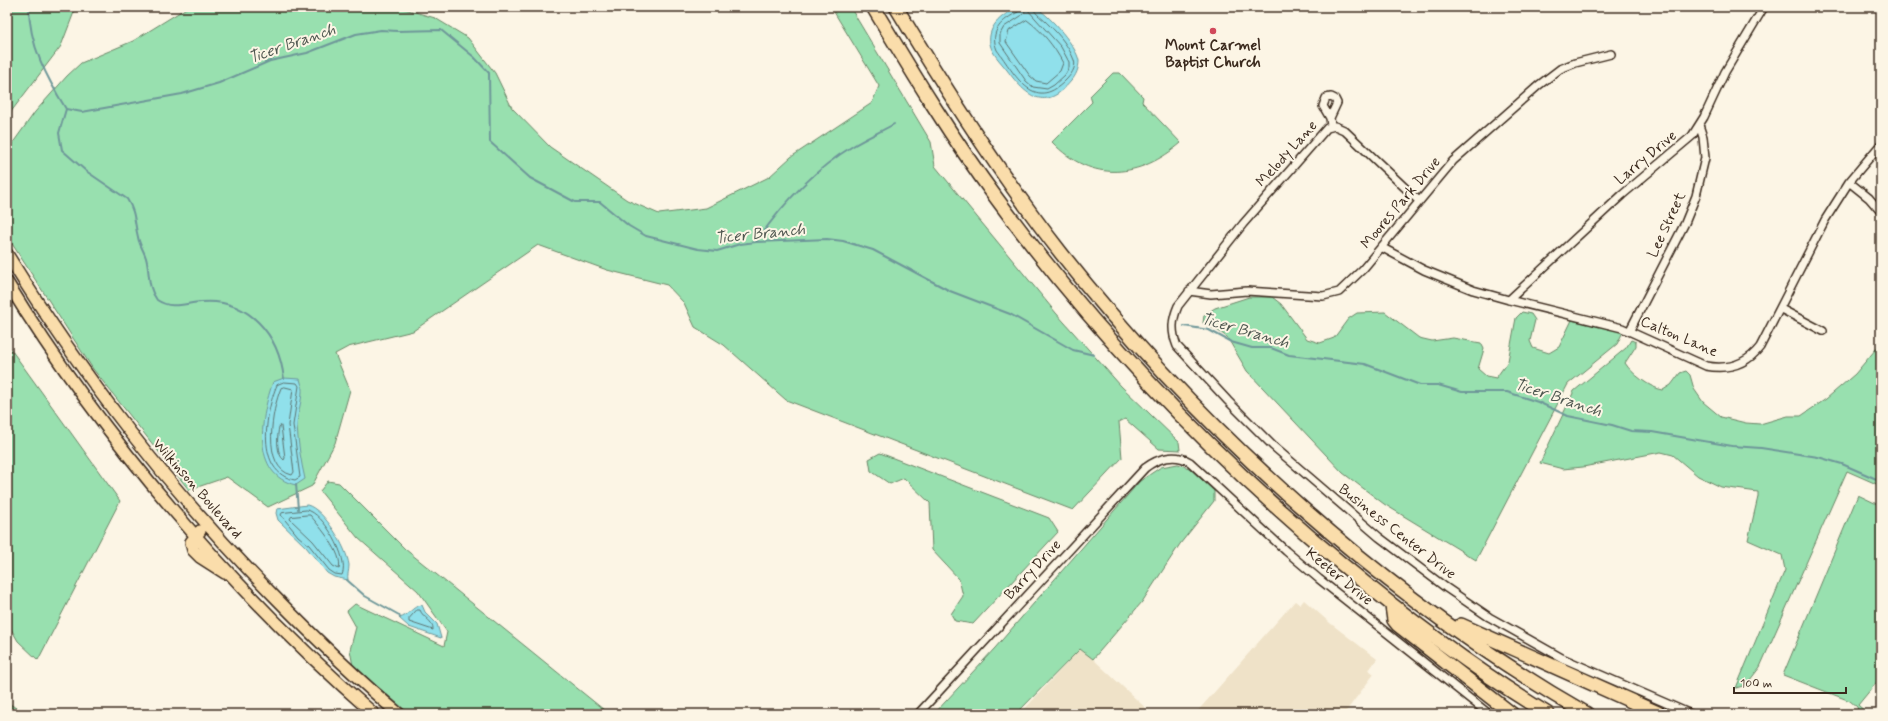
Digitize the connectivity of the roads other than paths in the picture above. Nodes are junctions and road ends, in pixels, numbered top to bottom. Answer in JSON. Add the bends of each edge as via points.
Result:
{"nodes":[{"id":1,"x":873,"y":7,"type":"edge"},
{"id":2,"x":896,"y":7,"type":"edge"},
{"id":3,"x":1764,"y":7,"type":"edge"},
{"id":4,"x":1611,"y":54,"type":"dead end"},
{"id":5,"x":1330,"y":118,"type":"dead end"},
{"id":6,"x":1700,"y":125,"type":"junction"},
{"id":7,"x":1331,"y":126,"type":"junction"},
{"id":8,"x":1881,"y":144,"type":"edge"},
{"id":9,"x":1849,"y":182,"type":"junction"},
{"id":10,"x":1420,"y":201,"type":"junction"},
{"id":11,"x":1881,"y":212,"type":"edge"},
{"id":12,"x":1381,"y":247,"type":"junction"},
{"id":13,"x":7,"y":254,"type":"edge"},
{"id":14,"x":7,"y":282,"type":"edge"},
{"id":15,"x":1189,"y":291,"type":"junction"},
{"id":16,"x":1509,"y":300,"type":"junction"},
{"id":17,"x":1781,"y":308,"type":"junction"},
{"id":18,"x":1630,"y":330,"type":"junction"},
{"id":19,"x":1823,"y":331,"type":"dead end"},
{"id":20,"x":1176,"y":457,"type":"joint"},
{"id":21,"x":206,"y":525,"type":"junction"},
{"id":22,"x":196,"y":535,"type":"junction"},
{"id":23,"x":1392,"y":606,"type":"junction"},
{"id":24,"x":1436,"y":614,"type":"junction"},
{"id":25,"x":374,"y":714,"type":"edge"},
{"id":26,"x":399,"y":714,"type":"edge"},
{"id":27,"x":918,"y":714,"type":"edge"},
{"id":28,"x":1489,"y":714,"type":"edge"},
{"id":29,"x":1512,"y":714,"type":"edge"},
{"id":30,"x":1548,"y":714,"type":"edge"},
{"id":31,"x":1587,"y":714,"type":"edge"},
{"id":32,"x":1660,"y":714,"type":"edge"},
{"id":33,"x":1691,"y":714,"type":"edge"}],
"edges":[{"from":1,"to":23,"type":"highway","via":[[921,87],[997,199],[1072,296],[1117,348],[1169,405],[1252,486]]},
{"from":2,"to":24,"type":"highway","via":[[959,110],[998,167],[1060,252],[1133,338],[1203,413],[1271,478],[1342,541]]},
{"from":3,"to":6,"type":"street","name":"Larry Drive","via":[[1725,72]]},
{"from":4,"to":10,"type":"street","name":"Moores Park Drive","via":[[1575,63],[1552,75],[1453,161]]},
{"from":5,"to":7,"type":"street"},
{"from":6,"to":16,"type":"street","name":"Larry Drive","via":[[1692,136],[1622,195]]},
{"from":6,"to":18,"type":"street","name":"Lee Street","via":[[1705,158],[1696,196],[1685,223]]},
{"from":7,"to":10,"type":"street","name":"Melody Lane","via":[[1344,130]]},
{"from":7,"to":15,"type":"street","name":"Melody Lane","via":[[1322,131],[1282,176]]},
{"from":8,"to":9,"type":"street","name":"Calton Lane"},
{"from":9,"to":11,"type":"street","via":[[1869,198]]},
{"from":9,"to":17,"type":"street","name":"Calton Lane","via":[[1825,220]]},
{"from":10,"to":12,"type":"street","name":"Moores Park Drive"},
{"from":12,"to":15,"type":"street","name":"Moores Park Drive","via":[[1346,286],[1339,292],[1329,295]]},
{"from":12,"to":16,"type":"street","name":"Calton Lane","via":[[1444,279]]},
{"from":13,"to":21,"type":"main road","name":"Wilkinson Boulevard","via":[[86,375]]},
{"from":14,"to":22,"type":"main road","name":"Wilkinson Boulevard","via":[[44,340],[109,431]]},
{"from":15,"to":33,"type":"street","name":"Business Center Drive","via":[[1178,306],[1172,321],[1177,346],[1273,446],[1328,494],[1385,542],[1489,617],[1562,658]]},
{"from":16,"to":18,"type":"street","name":"Calton Lane"},
{"from":17,"to":18,"type":"street","name":"Calton Lane","via":[[1757,352],[1749,360],[1721,369],[1696,362]]},
{"from":17,"to":19,"type":"street"},
{"from":20,"to":27,"type":"street","name":"Barry Drive","via":[[1155,461],[1145,468]]},
{"from":20,"to":28,"type":"street","name":"Keeter Drive","via":[[1190,462],[1319,579]]},
{"from":21,"to":22,"type":"main road"},
{"from":21,"to":26,"type":"main road","name":"Wilkinson Boulevard","via":[[314,637]]},
{"from":22,"to":25,"type":"main road","via":[[191,542],[193,550],[238,582],[284,630]]},
{"from":23,"to":29,"type":"highway","via":[[1394,620],[1398,625]]},
{"from":23,"to":30,"type":"highway","via":[[1477,668]]},
{"from":24,"to":31,"type":"highway","via":[[1518,671]]},
{"from":24,"to":32,"type":"highway"}]}
